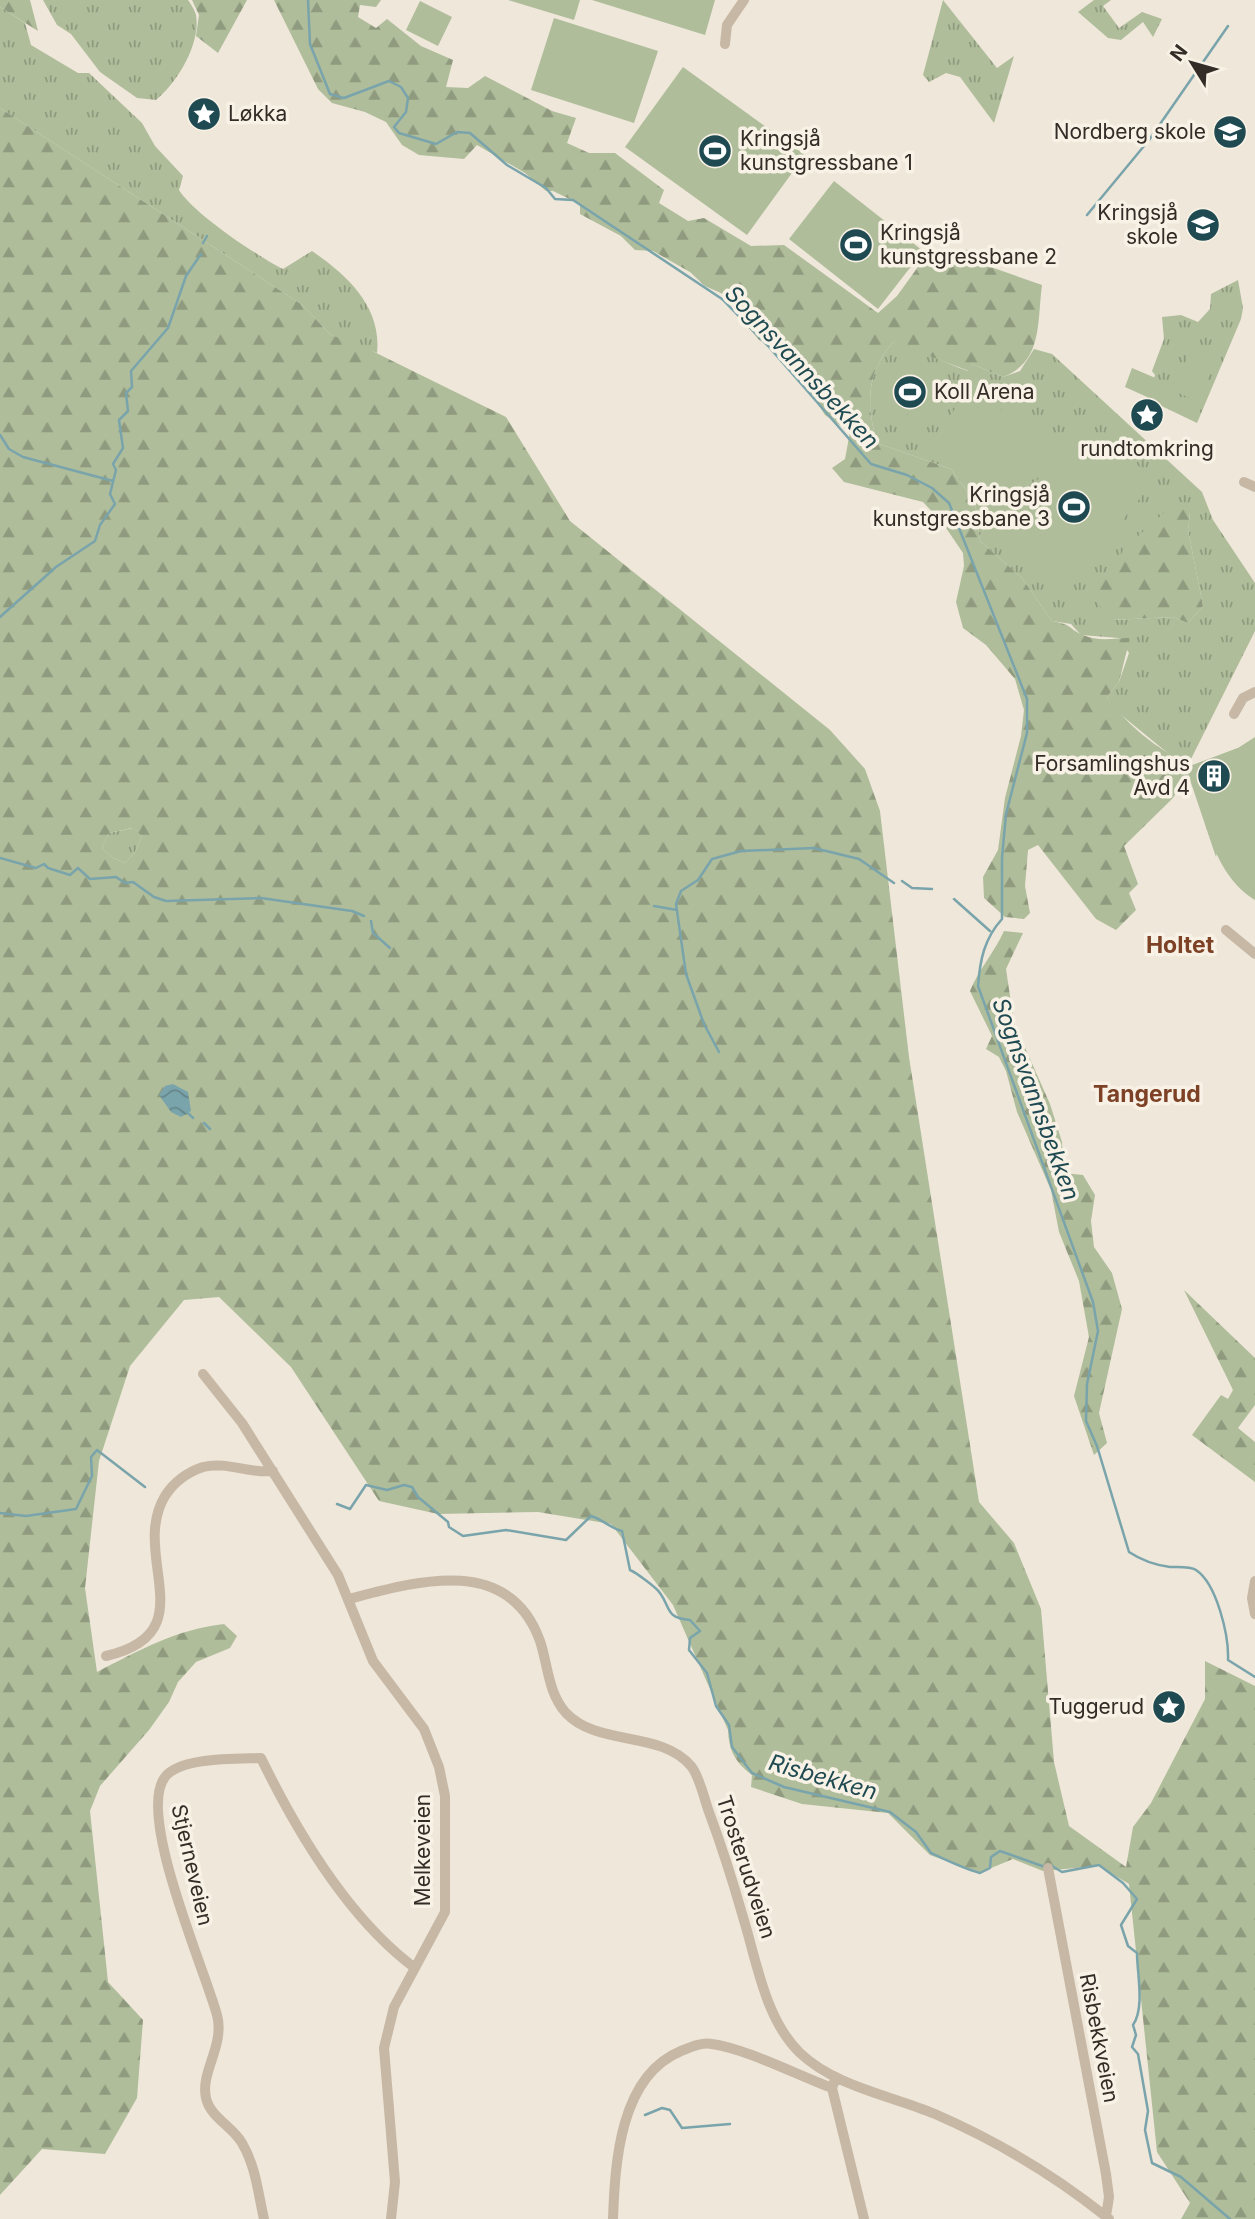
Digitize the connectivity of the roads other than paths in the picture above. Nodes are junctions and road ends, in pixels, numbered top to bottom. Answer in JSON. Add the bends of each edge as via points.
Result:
{"nodes":[{"id":1,"x":744,"y":0,"type":"edge"},
{"id":2,"x":725,"y":44,"type":"dead end"},
{"id":3,"x":1244,"y":482,"type":"dead end"},
{"id":4,"x":1255,"y":487,"type":"edge"},
{"id":5,"x":1255,"y":691,"type":"edge"},
{"id":6,"x":1234,"y":714,"type":"dead end"},
{"id":7,"x":1226,"y":930,"type":"dead end"},
{"id":8,"x":1255,"y":954,"type":"edge"},
{"id":9,"x":203,"y":1374,"type":"dead end"},
{"id":10,"x":273,"y":1471,"type":"junction"},
{"id":11,"x":1255,"y":1581,"type":"edge"},
{"id":12,"x":349,"y":1599,"type":"junction"},
{"id":13,"x":1255,"y":1614,"type":"edge"},
{"id":14,"x":106,"y":1657,"type":"dead end"},
{"id":15,"x":1048,"y":1868,"type":"dead end"},
{"id":16,"x":415,"y":1968,"type":"junction"},
{"id":17,"x":836,"y":2077,"type":"junction"},
{"id":18,"x":832,"y":2088,"type":"junction"},
{"id":19,"x":1107,"y":2218,"type":"edge"},
{"id":20,"x":264,"y":2219,"type":"edge"},
{"id":21,"x":391,"y":2219,"type":"edge"},
{"id":22,"x":613,"y":2219,"type":"edge"},
{"id":23,"x":864,"y":2219,"type":"edge"}],
"edges":[{"from":1,"to":2,"type":"street","via":[[727,25]]},
{"from":3,"to":4,"type":"street"},
{"from":5,"to":6,"type":"street","via":[[1243,698]]},
{"from":7,"to":8,"type":"street"},
{"from":9,"to":10,"type":"street","name":"Melkeveien"},
{"from":10,"to":12,"type":"street","name":"Melkeveien"},
{"from":10,"to":14,"type":"street","via":[[212,1465],[174,1484],[155,1521],[160,1618],[136,1647]]},
{"from":11,"to":13,"type":"street"},
{"from":12,"to":16,"type":"street","name":"Melkeveien","via":[[355,1625],[373,1661],[424,1729],[439,1767],[444,1796],[445,1912]]},
{"from":12,"to":17,"type":"street","name":"Trosterudveien","via":[[438,1580],[459,1579],[497,1589],[532,1621],[553,1691],[565,1712],[598,1730],[672,1751],[692,1767],[777,2022],[798,2051]]},
{"from":15,"to":19,"type":"street","name":"Risbekkveien","via":[[1106,2174]]},
{"from":16,"to":20,"type":"street","name":"Stjerneveien","via":[[385,1945],[353,1905],[286,1809],[261,1758],[180,1765],[165,1776],[157,1793],[159,1823],[184,1923],[218,2018],[219,2037],[205,2087],[206,2101],[244,2145]]},
{"from":16,"to":21,"type":"street","name":"Melkeveien","via":[[394,2007],[384,2048],[395,2182]]},
{"from":17,"to":18,"type":"street"},
{"from":17,"to":19,"type":"street","name":"Trosterudveien","via":[[978,2133],[1056,2180]]},
{"from":18,"to":22,"type":"street","via":[[715,2045],[695,2046],[662,2060],[640,2088],[623,2132]]},
{"from":18,"to":23,"type":"street"}]}
